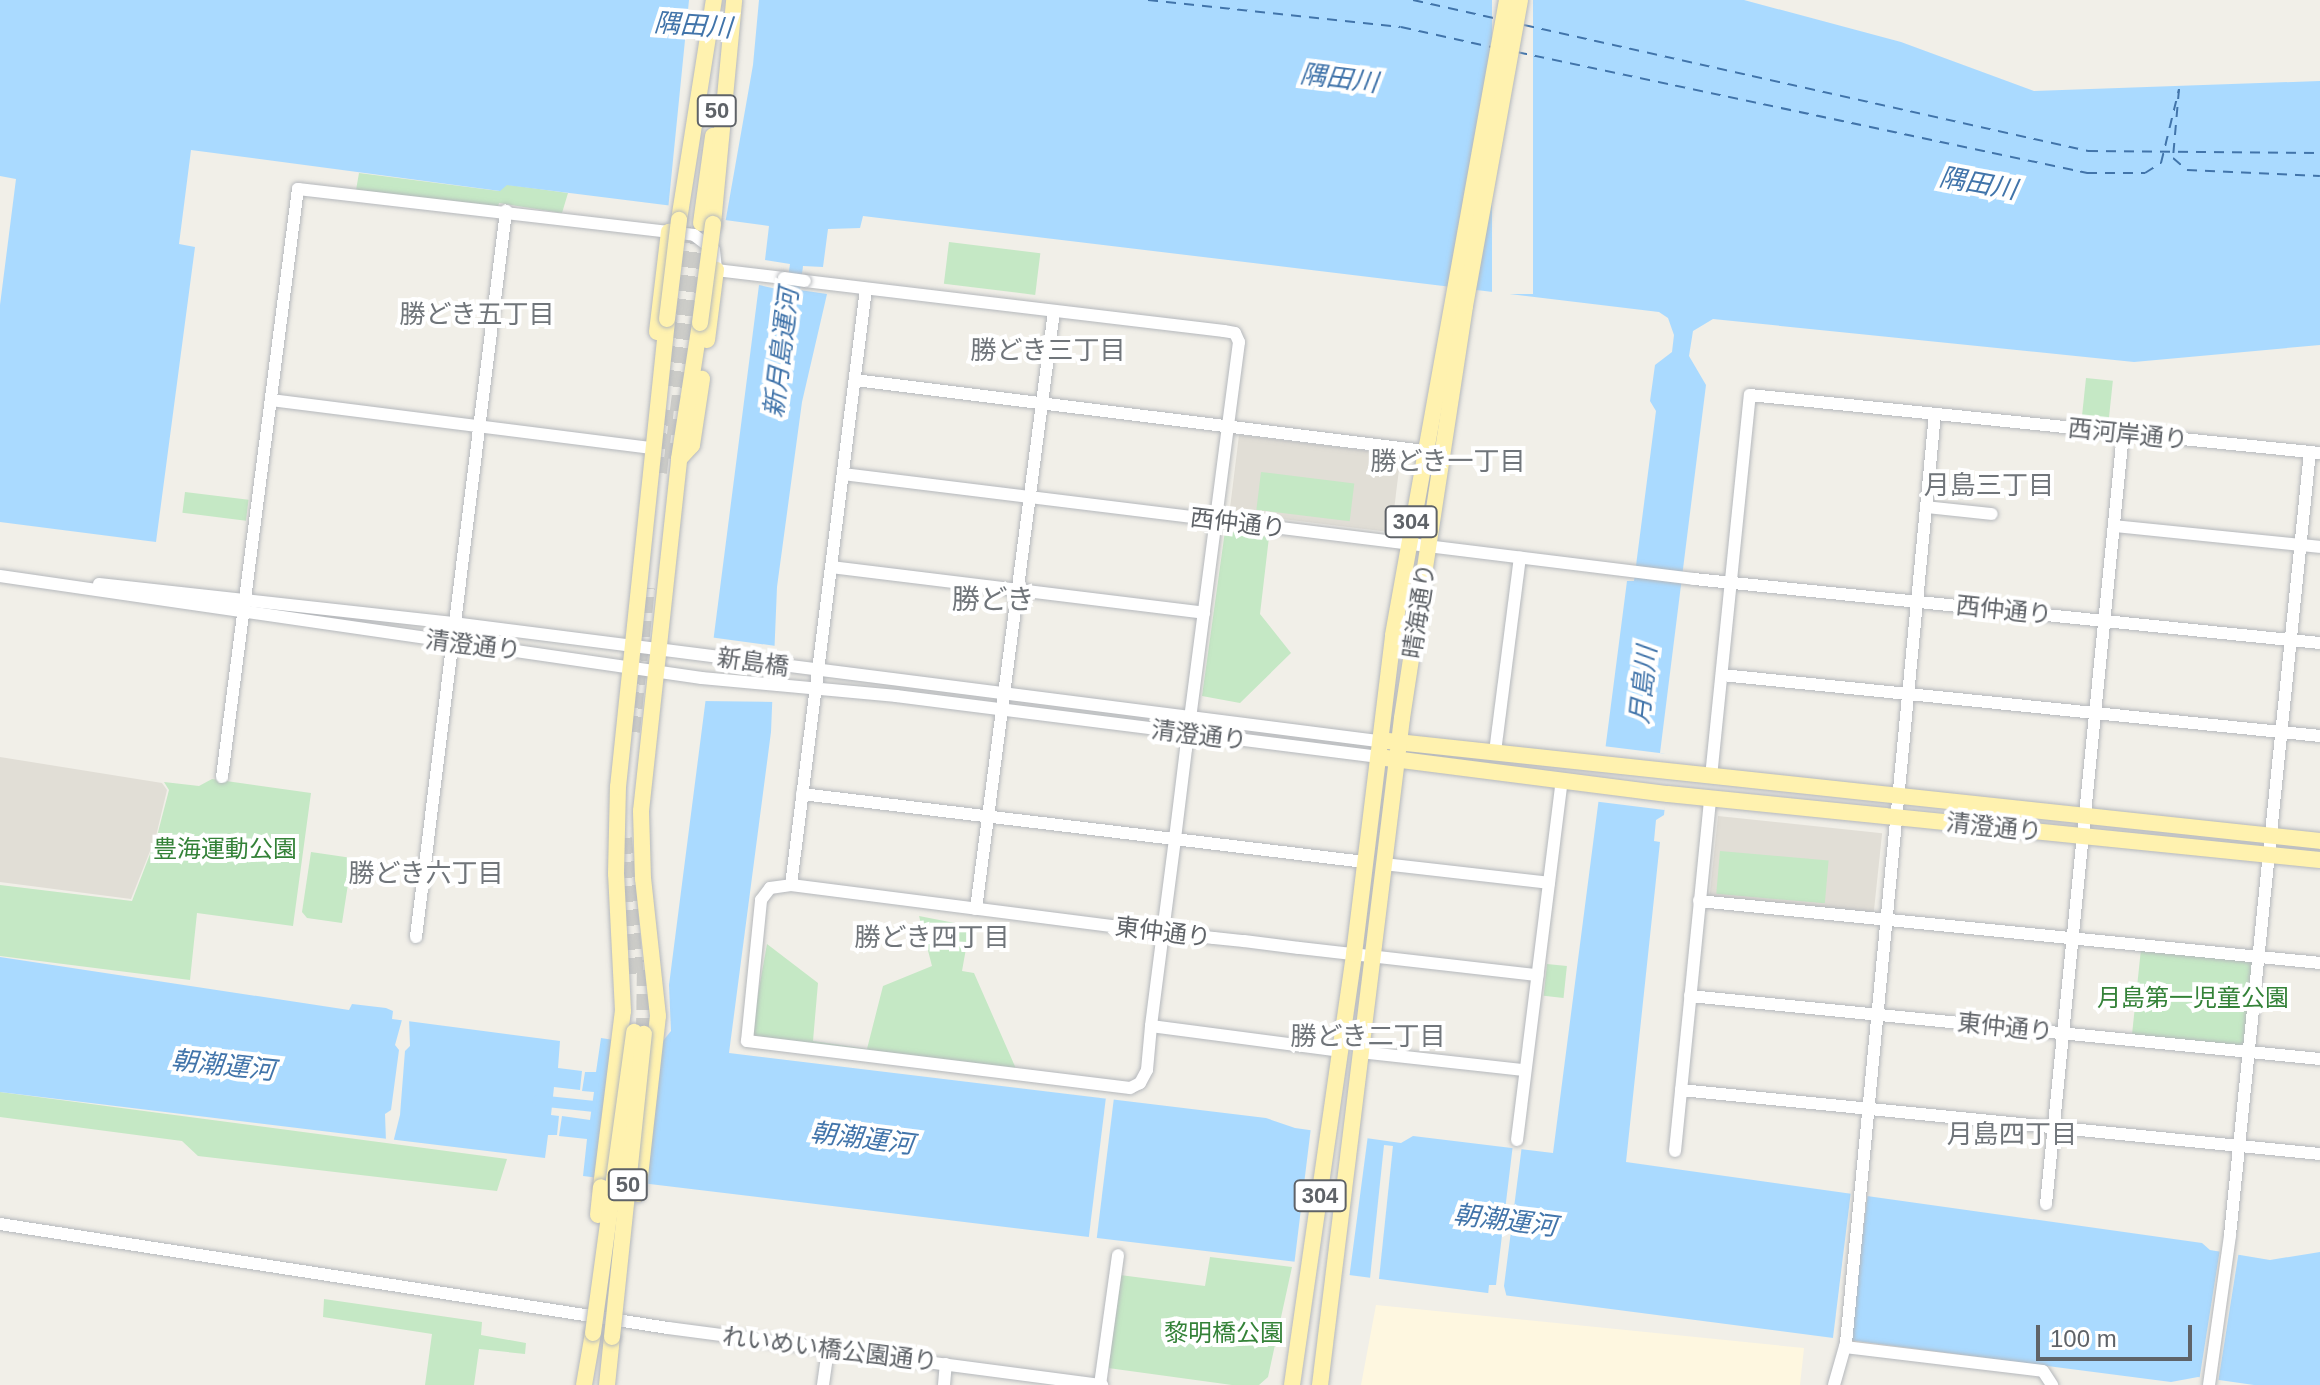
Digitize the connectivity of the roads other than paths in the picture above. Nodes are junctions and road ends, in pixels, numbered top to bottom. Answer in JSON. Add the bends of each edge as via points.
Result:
{"nodes":[{"id":1,"x":715,"y":0,"type":"edge"},
{"id":2,"x":734,"y":0,"type":"edge"},
{"id":3,"x":1507,"y":0,"type":"edge"},
{"id":4,"x":1520,"y":0,"type":"edge"},
{"id":5,"x":506,"y":211,"type":"junction"},
{"id":6,"x":669,"y":232,"type":"junction"},
{"id":7,"x":716,"y":270,"type":"junction"},
{"id":8,"x":866,"y":289,"type":"junction"},
{"id":9,"x":1458,"y":305,"type":"junction"},
{"id":10,"x":1054,"y":311,"type":"junction"},
{"id":11,"x":855,"y":380,"type":"junction"},
{"id":12,"x":271,"y":400,"type":"junction"},
{"id":13,"x":1041,"y":403,"type":"junction"},
{"id":14,"x":1935,"y":414,"type":"junction"},
{"id":15,"x":1228,"y":426,"type":"junction"},
{"id":16,"x":478,"y":427,"type":"junction"},
{"id":17,"x":2123,"y":434,"type":"junction"},
{"id":18,"x":650,"y":448,"type":"junction"},
{"id":19,"x":1425,"y":451,"type":"junction"},
{"id":20,"x":2315,"y":452,"type":"edge"},
{"id":21,"x":679,"y":459,"type":"junction"},
{"id":22,"x":843,"y":474,"type":"junction"},
{"id":23,"x":1029,"y":497,"type":"junction"},
{"id":24,"x":1926,"y":507,"type":"junction"},
{"id":25,"x":1992,"y":514,"type":"dead end"},
{"id":26,"x":1216,"y":520,"type":"junction"},
{"id":27,"x":646,"y":521,"type":"junction"},
{"id":28,"x":2114,"y":526,"type":"junction"},
{"id":29,"x":1407,"y":544,"type":"junction"},
{"id":30,"x":2301,"y":545,"type":"junction"},
{"id":31,"x":1429,"y":546,"type":"junction"},
{"id":32,"x":2320,"y":547,"type":"edge"},
{"id":33,"x":1520,"y":558,"type":"junction"},
{"id":34,"x":831,"y":567,"type":"junction"},
{"id":35,"x":0,"y":576,"type":"edge"},
{"id":36,"x":1731,"y":582,"type":"junction"},
{"id":37,"x":1017,"y":590,"type":"junction"},
{"id":38,"x":245,"y":597,"type":"junction"},
{"id":39,"x":1917,"y":601,"type":"junction"},
{"id":40,"x":638,"y":609,"type":"junction"},
{"id":41,"x":664,"y":612,"type":"junction"},
{"id":42,"x":1204,"y":613,"type":"junction"},
{"id":43,"x":243,"y":614,"type":"junction"},
{"id":44,"x":2105,"y":620,"type":"junction"},
{"id":45,"x":453,"y":623,"type":"junction"},
{"id":46,"x":2291,"y":640,"type":"junction"},
{"id":47,"x":450,"y":642,"type":"junction"},
{"id":48,"x":2320,"y":643,"type":"edge"},
{"id":49,"x":660,"y":648,"type":"junction"},
{"id":50,"x":704,"y":655,"type":"joint"},
{"id":51,"x":634,"y":656,"type":"junction"},
{"id":52,"x":802,"y":669,"type":"joint"},
{"id":53,"x":817,"y":671,"type":"junction"},
{"id":54,"x":657,"y":672,"type":"junction"},
{"id":55,"x":1722,"y":675,"type":"junction"},
{"id":56,"x":702,"y":678,"type":"joint"},
{"id":57,"x":799,"y":687,"type":"joint"},
{"id":58,"x":815,"y":689,"type":"junction"},
{"id":59,"x":1908,"y":694,"type":"junction"},
{"id":60,"x":1004,"y":695,"type":"junction"},
{"id":61,"x":1002,"y":709,"type":"junction"},
{"id":62,"x":2096,"y":713,"type":"junction"},
{"id":63,"x":1190,"y":718,"type":"junction"},
{"id":64,"x":2282,"y":732,"type":"junction"},
{"id":65,"x":1188,"y":733,"type":"junction"},
{"id":66,"x":2320,"y":736,"type":"edge"},
{"id":67,"x":1378,"y":749,"type":"junction"},
{"id":68,"x":1398,"y":751,"type":"junction"},
{"id":69,"x":1495,"y":752,"type":"junction"},
{"id":70,"x":222,"y":777,"type":"dead end"},
{"id":71,"x":1711,"y":777,"type":"junction"},
{"id":72,"x":1562,"y":780,"type":"junction"},
{"id":73,"x":802,"y":794,"type":"junction"},
{"id":74,"x":1710,"y":798,"type":"junction"},
{"id":75,"x":1898,"y":799,"type":"junction"},
{"id":76,"x":988,"y":816,"type":"junction"},
{"id":77,"x":1896,"y":817,"type":"junction"},
{"id":78,"x":2085,"y":817,"type":"junction"},
{"id":79,"x":616,"y":821,"type":"junction"},
{"id":80,"x":641,"y":824,"type":"junction"},
{"id":81,"x":2083,"y":836,"type":"junction"},
{"id":82,"x":2272,"y":836,"type":"junction"},
{"id":83,"x":1175,"y":839,"type":"junction"},
{"id":84,"x":2320,"y":841,"type":"edge"},
{"id":85,"x":2269,"y":855,"type":"junction"},
{"id":86,"x":2320,"y":860,"type":"edge"},
{"id":87,"x":1365,"y":862,"type":"junction"},
{"id":88,"x":1383,"y":864,"type":"junction"},
{"id":89,"x":1549,"y":883,"type":"junction"},
{"id":90,"x":791,"y":885,"type":"junction"},
{"id":91,"x":1699,"y":901,"type":"junction"},
{"id":92,"x":976,"y":909,"type":"junction"},
{"id":93,"x":1886,"y":920,"type":"junction"},
{"id":94,"x":1163,"y":932,"type":"junction"},
{"id":95,"x":416,"y":937,"type":"dead end"},
{"id":96,"x":2072,"y":939,"type":"junction"},
{"id":97,"x":1363,"y":955,"type":"junction"},
{"id":98,"x":2259,"y":957,"type":"junction"},
{"id":99,"x":2320,"y":963,"type":"edge"},
{"id":100,"x":1537,"y":975,"type":"junction"},
{"id":101,"x":1690,"y":996,"type":"junction"},
{"id":102,"x":1877,"y":1014,"type":"junction"},
{"id":103,"x":1151,"y":1026,"type":"junction"},
{"id":104,"x":2063,"y":1033,"type":"junction"},
{"id":105,"x":1341,"y":1051,"type":"junction"},
{"id":106,"x":1360,"y":1052,"type":"junction"},
{"id":107,"x":2249,"y":1052,"type":"junction"},
{"id":108,"x":2320,"y":1059,"type":"edge"},
{"id":109,"x":1524,"y":1070,"type":"junction"},
{"id":110,"x":1681,"y":1090,"type":"junction"},
{"id":111,"x":1867,"y":1109,"type":"junction"},
{"id":112,"x":2053,"y":1127,"type":"junction"},
{"id":113,"x":1517,"y":1140,"type":"dead end"},
{"id":114,"x":2239,"y":1146,"type":"junction"},
{"id":115,"x":1675,"y":1151,"type":"dead end"},
{"id":116,"x":2320,"y":1154,"type":"edge"},
{"id":117,"x":2046,"y":1204,"type":"dead end"},
{"id":118,"x":0,"y":1224,"type":"edge"},
{"id":119,"x":1118,"y":1255,"type":"dead end"},
{"id":120,"x":593,"y":1333,"type":"junction"},
{"id":121,"x":612,"y":1337,"type":"junction"},
{"id":122,"x":1845,"y":1345,"type":"junction"},
{"id":123,"x":828,"y":1348,"type":"junction"},
{"id":124,"x":946,"y":1364,"type":"junction"},
{"id":125,"x":1067,"y":1382,"type":"edge"},
{"id":126,"x":584,"y":1385,"type":"edge"},
{"id":127,"x":607,"y":1385,"type":"edge"},
{"id":128,"x":823,"y":1385,"type":"edge"},
{"id":129,"x":944,"y":1385,"type":"edge"},
{"id":130,"x":1101,"y":1385,"type":"edge"},
{"id":131,"x":1292,"y":1385,"type":"edge"},
{"id":132,"x":1320,"y":1385,"type":"edge"},
{"id":133,"x":1834,"y":1385,"type":"edge"},
{"id":134,"x":2052,"y":1385,"type":"edge"},
{"id":135,"x":2209,"y":1385,"type":"edge"}],
"edges":[{"from":1,"to":2,"type":"main road","number":"50","via":[[696,222]]},
{"from":1,"to":27,"type":"main road","number":"50","bridge":true,"via":[[690,134]]},
{"from":2,"to":21,"type":"main road","number":"50","bridge":true,"via":[[724,139]]},
{"from":3,"to":9,"type":"main road","name":"晴海通り","number":"304"},
{"from":4,"to":9,"type":"main road","name":"晴海通り","number":"304"},
{"from":5,"to":6,"type":"street"},
{"from":5,"to":12,"type":"street","via":[[298,189]]},
{"from":5,"to":16,"type":"street"},
{"from":6,"to":7,"type":"street","via":[[708,243]]},
{"from":6,"to":18,"type":"main road"},
{"from":7,"to":8,"type":"street","bridge":true},
{"from":7,"to":21,"type":"main road","via":[[694,438]]},
{"from":8,"to":10,"type":"street"},
{"from":8,"to":11,"type":"street"},
{"from":9,"to":19,"type":"main road","name":"晴海通り","number":"304"},
{"from":9,"to":31,"type":"main road","name":"晴海通り","number":"304"},
{"from":10,"to":13,"type":"street"},
{"from":10,"to":15,"type":"street","via":[[1235,333],[1239,342]]},
{"from":11,"to":13,"type":"street"},
{"from":11,"to":22,"type":"street"},
{"from":12,"to":16,"type":"street"},
{"from":12,"to":38,"type":"street"},
{"from":13,"to":15,"type":"street"},
{"from":13,"to":23,"type":"street"},
{"from":14,"to":17,"type":"street","name":"西河岸通り"},
{"from":14,"to":24,"type":"street"},
{"from":14,"to":36,"type":"street","name":"西河岸通り","via":[[1750,395]]},
{"from":15,"to":19,"type":"street"},
{"from":15,"to":26,"type":"street"},
{"from":16,"to":18,"type":"street"},
{"from":16,"to":45,"type":"street"},
{"from":17,"to":20,"type":"street","name":"西河岸通り"},
{"from":17,"to":28,"type":"street"},
{"from":18,"to":27,"type":"main road"},
{"from":19,"to":29,"type":"main road","name":"晴海通り","number":"304"},
{"from":20,"to":30,"type":"street"},
{"from":21,"to":41,"type":"main road","number":"50"},
{"from":22,"to":23,"type":"street","name":"西仲通り"},
{"from":22,"to":34,"type":"street"},
{"from":23,"to":26,"type":"street","name":"西仲通り"},
{"from":23,"to":37,"type":"street"},
{"from":24,"to":25,"type":"street"},
{"from":24,"to":39,"type":"street"},
{"from":26,"to":29,"type":"street","name":"西仲通り"},
{"from":26,"to":42,"type":"street"},
{"from":27,"to":40,"type":"main road","number":"50"},
{"from":28,"to":30,"type":"street"},
{"from":28,"to":44,"type":"street"},
{"from":29,"to":31,"type":"street","name":"西仲通り"},
{"from":29,"to":67,"type":"main road","name":"晴海通り","number":"304"},
{"from":30,"to":32,"type":"street"},
{"from":30,"to":46,"type":"street"},
{"from":31,"to":33,"type":"street","name":"西仲通り"},
{"from":31,"to":68,"type":"main road","name":"晴海通り","number":"304"},
{"from":33,"to":36,"type":"street","name":"西仲通り"},
{"from":33,"to":69,"type":"street","via":[[1506,703]]},
{"from":34,"to":37,"type":"street"},
{"from":34,"to":53,"type":"street"},
{"from":35,"to":38,"type":"street","name":"清澄通り"},
{"from":35,"to":43,"type":"street","name":"清澄通り"},
{"from":36,"to":39,"type":"street","name":"西仲通り"},
{"from":36,"to":55,"type":"street"},
{"from":37,"to":42,"type":"street"},
{"from":37,"to":60,"type":"street"},
{"from":38,"to":43,"type":"street"},
{"from":38,"to":45,"type":"street","name":"清澄通り"},
{"from":39,"to":44,"type":"street","name":"西仲通り"},
{"from":39,"to":59,"type":"street"},
{"from":40,"to":41,"type":"main road","via":[[649,617]]},
{"from":40,"to":51,"type":"main road","number":"50"},
{"from":41,"to":49,"type":"main road","number":"50"},
{"from":42,"to":63,"type":"street"},
{"from":43,"to":47,"type":"street","name":"清澄通り"},
{"from":43,"to":70,"type":"street"},
{"from":44,"to":46,"type":"street","name":"西仲通り"},
{"from":44,"to":62,"type":"street"},
{"from":45,"to":47,"type":"street"},
{"from":45,"to":51,"type":"street","name":"清澄通り"},
{"from":46,"to":48,"type":"street","name":"西仲通り"},
{"from":46,"to":64,"type":"street"},
{"from":47,"to":51,"type":"street","name":"清澄通り"},
{"from":47,"to":95,"type":"street"},
{"from":49,"to":50,"type":"street","name":"清澄通り"},
{"from":49,"to":51,"type":"street","name":"清澄通り"},
{"from":49,"to":54,"type":"main road","number":"50"},
{"from":50,"to":52,"type":"street","name":"新島橋"},
{"from":51,"to":54,"type":"street","name":"清澄通り"},
{"from":51,"to":79,"type":"main road","number":"50"},
{"from":52,"to":53,"type":"street","name":"清澄通り"},
{"from":53,"to":58,"type":"street"},
{"from":53,"to":60,"type":"street","name":"清澄通り"},
{"from":54,"to":56,"type":"street","name":"清澄通り"},
{"from":54,"to":80,"type":"main road","number":"50"},
{"from":55,"to":59,"type":"street"},
{"from":55,"to":71,"type":"street"},
{"from":56,"to":57,"type":"street","name":"新島橋"},
{"from":57,"to":58,"type":"street","name":"清澄通り"},
{"from":58,"to":61,"type":"street","name":"清澄通り"},
{"from":58,"to":73,"type":"street"},
{"from":59,"to":62,"type":"street"},
{"from":59,"to":75,"type":"street"},
{"from":60,"to":61,"type":"street"},
{"from":60,"to":63,"type":"street","name":"清澄通り"},
{"from":61,"to":65,"type":"street","name":"清澄通り"},
{"from":61,"to":76,"type":"street"},
{"from":62,"to":64,"type":"street"},
{"from":62,"to":78,"type":"street"},
{"from":63,"to":65,"type":"street"},
{"from":63,"to":67,"type":"street","name":"清澄通り"},
{"from":64,"to":66,"type":"street"},
{"from":64,"to":82,"type":"street"},
{"from":65,"to":67,"type":"street","name":"清澄通り"},
{"from":65,"to":83,"type":"street"},
{"from":67,"to":68,"type":"main road","name":"清澄通り"},
{"from":67,"to":87,"type":"main road","name":"晴海通り","number":"304"},
{"from":68,"to":69,"type":"main road","name":"清澄通り"},
{"from":68,"to":72,"type":"main road","name":"清澄通り"},
{"from":68,"to":88,"type":"main road","name":"晴海通り","number":"304"},
{"from":69,"to":71,"type":"main road","name":"清澄通り"},
{"from":71,"to":75,"type":"main road","name":"清澄通り"},
{"from":72,"to":74,"type":"main road","name":"清澄通り"},
{"from":72,"to":89,"type":"street"},
{"from":73,"to":76,"type":"street"},
{"from":73,"to":90,"type":"street"},
{"from":74,"to":77,"type":"main road","name":"清澄通り"},
{"from":74,"to":91,"type":"street"},
{"from":75,"to":77,"type":"street"},
{"from":75,"to":78,"type":"main road","name":"清澄通り"},
{"from":76,"to":83,"type":"street"},
{"from":76,"to":92,"type":"street"},
{"from":77,"to":81,"type":"main road","name":"清澄通り"},
{"from":77,"to":93,"type":"street"},
{"from":78,"to":81,"type":"street"},
{"from":78,"to":82,"type":"main road","name":"清澄通り"},
{"from":79,"to":80,"type":"main road","via":[[627,828]]},
{"from":79,"to":120,"type":"main road","number":"50","bridge":true,"via":[[623,1011],[601,1187]]},
{"from":80,"to":121,"type":"main road","number":"50","bridge":true,"via":[[656,972],[656,1039],[638,1194]]},
{"from":81,"to":85,"type":"main road","name":"清澄通り"},
{"from":81,"to":96,"type":"street"},
{"from":82,"to":84,"type":"main road","name":"清澄通り"},
{"from":82,"to":85,"type":"street"},
{"from":83,"to":87,"type":"street"},
{"from":83,"to":94,"type":"street"},
{"from":85,"to":86,"type":"main road","name":"清澄通り"},
{"from":85,"to":98,"type":"street"},
{"from":87,"to":97,"type":"main road","name":"晴海通り","number":"304"},
{"from":88,"to":89,"type":"street"},
{"from":88,"to":97,"type":"main road","name":"晴海通り","number":"304"},
{"from":89,"to":100,"type":"street"},
{"from":90,"to":92,"type":"street","name":"東仲通り"},
{"from":90,"to":103,"type":"street","via":[[770,888],[761,900],[744,1029],[752,1043],[1130,1088],[1147,1070]]},
{"from":91,"to":93,"type":"street"},
{"from":91,"to":101,"type":"street"},
{"from":92,"to":94,"type":"street","name":"東仲通り"},
{"from":93,"to":96,"type":"street"},
{"from":93,"to":102,"type":"street"},
{"from":94,"to":97,"type":"street","name":"東仲通り"},
{"from":94,"to":103,"type":"street"},
{"from":96,"to":98,"type":"street"},
{"from":96,"to":104,"type":"street"},
{"from":97,"to":100,"type":"street","name":"東仲通り"},
{"from":97,"to":105,"type":"main road","name":"晴海通り","number":"304"},
{"from":97,"to":106,"type":"main road","name":"晴海通り","number":"304"},
{"from":98,"to":99,"type":"street"},
{"from":98,"to":107,"type":"street"},
{"from":100,"to":109,"type":"street"},
{"from":101,"to":102,"type":"street","name":"東仲通り"},
{"from":101,"to":110,"type":"street"},
{"from":102,"to":104,"type":"street","name":"東仲通り"},
{"from":102,"to":111,"type":"street"},
{"from":103,"to":105,"type":"street"},
{"from":104,"to":107,"type":"street","name":"東仲通り"},
{"from":104,"to":112,"type":"street"},
{"from":105,"to":131,"type":"main road","name":"晴海通り","number":"304"},
{"from":106,"to":109,"type":"street"},
{"from":106,"to":132,"type":"main road","name":"晴海通り","number":"304"},
{"from":107,"to":108,"type":"street","name":"東仲通り"},
{"from":107,"to":114,"type":"street"},
{"from":109,"to":113,"type":"street"},
{"from":110,"to":111,"type":"street"},
{"from":110,"to":115,"type":"street"},
{"from":111,"to":112,"type":"street"},
{"from":111,"to":122,"type":"street"},
{"from":112,"to":114,"type":"street"},
{"from":112,"to":117,"type":"street"},
{"from":114,"to":116,"type":"street"},
{"from":114,"to":135,"type":"street"},
{"from":118,"to":123,"type":"street","name":"れいめい橋公園通り"},
{"from":119,"to":130,"type":"street"},
{"from":120,"to":121,"type":"main road","number":"50","bridge":true,"via":[[639,1033]]},
{"from":120,"to":126,"type":"main road","number":"50"},
{"from":121,"to":127,"type":"main road","number":"50"},
{"from":122,"to":133,"type":"street"},
{"from":122,"to":134,"type":"street","via":[[2043,1371]]},
{"from":123,"to":124,"type":"street","name":"れいめい橋公園通り"},
{"from":123,"to":128,"type":"street"},
{"from":124,"to":125,"type":"street","name":"れいめい橋公園通り"},
{"from":124,"to":129,"type":"street"},
{"from":125,"to":130,"type":"street","name":"れいめい橋公園通り"}]}
